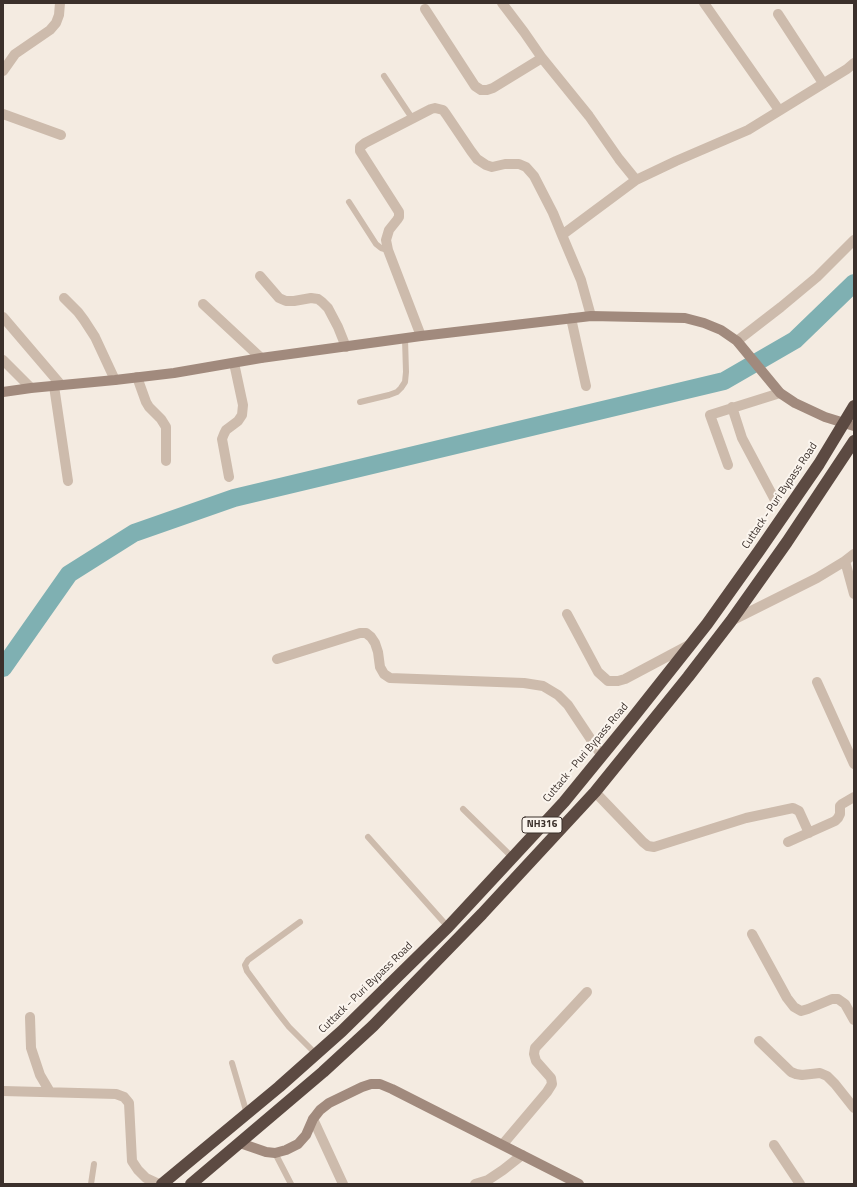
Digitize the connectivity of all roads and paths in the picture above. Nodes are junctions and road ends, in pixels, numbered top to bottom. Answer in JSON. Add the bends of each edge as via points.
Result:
{"nodes":[{"id":1,"x":60,"y":3,"type":"edge"},
{"id":2,"x":502,"y":3,"type":"edge"},
{"id":3,"x":704,"y":3,"type":"edge"},
{"id":4,"x":425,"y":9,"type":"dead end"},
{"id":5,"x":778,"y":14,"type":"dead end"},
{"id":6,"x":542,"y":58,"type":"junction"},
{"id":7,"x":854,"y":63,"type":"edge"},
{"id":8,"x":3,"y":71,"type":"edge"},
{"id":9,"x":384,"y":76,"type":"dead end"},
{"id":10,"x":823,"y":83,"type":"junction"},
{"id":11,"x":780,"y":110,"type":"junction"},
{"id":12,"x":3,"y":114,"type":"edge"},
{"id":13,"x":412,"y":118,"type":"junction"},
{"id":14,"x":61,"y":135,"type":"dead end"},
{"id":15,"x":636,"y":180,"type":"junction"},
{"id":16,"x":349,"y":202,"type":"dead end"},
{"id":17,"x":562,"y":235,"type":"junction"},
{"id":18,"x":854,"y":240,"type":"edge"},
{"id":19,"x":388,"y":250,"type":"junction"},
{"id":20,"x":260,"y":276,"type":"dead end"},
{"id":21,"x":64,"y":298,"type":"dead end"},
{"id":22,"x":203,"y":304,"type":"dead end"},
{"id":23,"x":591,"y":316,"type":"junction"},
{"id":24,"x":3,"y":318,"type":"edge"},
{"id":25,"x":571,"y":318,"type":"junction"},
{"id":26,"x":421,"y":336,"type":"junction"},
{"id":27,"x":405,"y":339,"type":"junction"},
{"id":28,"x":740,"y":344,"type":"junction"},
{"id":29,"x":346,"y":347,"type":"junction"},
{"id":30,"x":261,"y":358,"type":"junction"},
{"id":31,"x":3,"y":360,"type":"edge"},
{"id":32,"x":234,"y":363,"type":"junction"},
{"id":33,"x":137,"y":377,"type":"junction"},
{"id":34,"x":115,"y":380,"type":"junction"},
{"id":35,"x":57,"y":386,"type":"junction"},
{"id":36,"x":586,"y":386,"type":"dead end"},
{"id":37,"x":31,"y":388,"type":"junction"},
{"id":38,"x":3,"y":392,"type":"edge"},
{"id":39,"x":780,"y":393,"type":"junction"},
{"id":40,"x":360,"y":402,"type":"dead end"},
{"id":41,"x":854,"y":406,"type":"edge"},
{"id":42,"x":732,"y":407,"type":"junction"},
{"id":43,"x":849,"y":424,"type":"edge"},
{"id":44,"x":854,"y":441,"type":"edge"},
{"id":45,"x":166,"y":461,"type":"dead end"},
{"id":46,"x":728,"y":465,"type":"dead end"},
{"id":47,"x":229,"y":477,"type":"dead end"},
{"id":48,"x":68,"y":481,"type":"dead end"},
{"id":49,"x":776,"y":502,"type":"dead end"},
{"id":50,"x":854,"y":554,"type":"edge"},
{"id":51,"x":845,"y":561,"type":"junction"},
{"id":52,"x":854,"y":594,"type":"edge"},
{"id":53,"x":567,"y":614,"type":"dead end"},
{"id":54,"x":731,"y":621,"type":"junction"},
{"id":55,"x":692,"y":643,"type":"junction"},
{"id":56,"x":277,"y":659,"type":"dead end"},
{"id":57,"x":817,"y":682,"type":"dead end"},
{"id":58,"x":850,"y":746,"type":"edge"},
{"id":59,"x":602,"y":756,"type":"junction"},
{"id":60,"x":854,"y":764,"type":"edge"},
{"id":61,"x":595,"y":792,"type":"junction"},
{"id":62,"x":854,"y":797,"type":"edge"},
{"id":63,"x":463,"y":809,"type":"dead end"},
{"id":64,"x":808,"y":830,"type":"junction"},
{"id":65,"x":368,"y":837,"type":"dead end"},
{"id":66,"x":788,"y":842,"type":"dead end"},
{"id":67,"x":513,"y":858,"type":"junction"},
{"id":68,"x":300,"y":922,"type":"dead end"},
{"id":69,"x":448,"y":927,"type":"junction"},
{"id":70,"x":752,"y":934,"type":"dead end"},
{"id":71,"x":587,"y":992,"type":"dead end"},
{"id":72,"x":30,"y":1016,"type":"dead end"},
{"id":73,"x":854,"y":1020,"type":"edge"},
{"id":74,"x":759,"y":1041,"type":"dead end"},
{"id":75,"x":316,"y":1054,"type":"junction"},
{"id":76,"x":232,"y":1063,"type":"dead end"},
{"id":77,"x":3,"y":1091,"type":"edge"},
{"id":78,"x":50,"y":1092,"type":"junction"},
{"id":79,"x":854,"y":1108,"type":"edge"},
{"id":80,"x":248,"y":1114,"type":"junction"},
{"id":81,"x":313,"y":1119,"type":"junction"},
{"id":82,"x":240,"y":1143,"type":"junction"},
{"id":83,"x":503,"y":1144,"type":"junction"},
{"id":84,"x":774,"y":1145,"type":"dead end"},
{"id":85,"x":275,"y":1153,"type":"junction"},
{"id":86,"x":522,"y":1155,"type":"junction"},
{"id":87,"x":94,"y":1164,"type":"dead end"},
{"id":88,"x":91,"y":1184,"type":"edge"},
{"id":89,"x":159,"y":1184,"type":"edge"},
{"id":90,"x":162,"y":1184,"type":"edge"},
{"id":91,"x":191,"y":1184,"type":"edge"},
{"id":92,"x":291,"y":1184,"type":"edge"},
{"id":93,"x":343,"y":1184,"type":"edge"},
{"id":94,"x":475,"y":1184,"type":"edge"},
{"id":95,"x":579,"y":1184,"type":"edge"},
{"id":96,"x":800,"y":1184,"type":"edge"}],
"edges":[{"from":1,"to":8,"type":"street","via":[[56,23],[15,54]]},
{"from":2,"to":6,"type":"street"},
{"from":3,"to":11,"type":"street"},
{"from":4,"to":6,"type":"street","via":[[475,86],[481,90],[493,88]]},
{"from":5,"to":10,"type":"street"},
{"from":6,"to":15,"type":"street"},
{"from":7,"to":10,"type":"street"},
{"from":9,"to":13,"type":"lane"},
{"from":10,"to":11,"type":"street"},
{"from":11,"to":15,"type":"street","via":[[748,130]]},
{"from":12,"to":14,"type":"street"},
{"from":13,"to":17,"type":"street","via":[[439,108],[446,114],[477,159],[492,167],[513,163],[526,167],[543,192]]},
{"from":13,"to":19,"type":"street","via":[[360,147],[399,212],[399,217],[387,235]]},
{"from":15,"to":17,"type":"street"},
{"from":16,"to":19,"type":"lane","via":[[376,244]]},
{"from":17,"to":23,"type":"street"},
{"from":18,"to":28,"type":"street","via":[[817,277]]},
{"from":19,"to":26,"type":"street"},
{"from":20,"to":29,"type":"street","via":[[279,298],[286,302],[311,298],[322,302],[328,308]]},
{"from":21,"to":34,"type":"street","via":[[78,312],[95,337]]},
{"from":22,"to":30,"type":"street"},
{"from":23,"to":25,"type":"street"},
{"from":23,"to":28,"type":"street","via":[[685,318],[715,328]]},
{"from":24,"to":35,"type":"street"},
{"from":25,"to":26,"type":"street"},
{"from":25,"to":36,"type":"street"},
{"from":26,"to":27,"type":"street"},
{"from":27,"to":29,"type":"street"},
{"from":27,"to":40,"type":"lane","via":[[406,372],[405,382],[401,388],[389,396]]},
{"from":28,"to":39,"type":"street"},
{"from":29,"to":30,"type":"street"},
{"from":30,"to":32,"type":"street"},
{"from":31,"to":37,"type":"street"},
{"from":32,"to":33,"type":"street"},
{"from":32,"to":47,"type":"street","via":[[243,405],[238,422],[226,430],[222,439]]},
{"from":33,"to":34,"type":"street"},
{"from":33,"to":45,"type":"street","via":[[146,402],[166,427]]},
{"from":34,"to":35,"type":"street"},
{"from":35,"to":37,"type":"street"},
{"from":35,"to":48,"type":"street"},
{"from":37,"to":38,"type":"street"},
{"from":39,"to":42,"type":"street"},
{"from":39,"to":43,"type":"street","via":[[807,409]]},
{"from":41,"to":43,"type":"highway","name":"Cuttack - Puri Bypass Road","number":"NH316"},
{"from":42,"to":46,"type":"street","via":[[710,415]]},
{"from":42,"to":49,"type":"street","via":[[742,438]]},
{"from":43,"to":55,"type":"highway","name":"Cuttack - Puri Bypass Road","number":"NH316"},
{"from":44,"to":54,"type":"highway","number":"NH316"},
{"from":50,"to":51,"type":"street"},
{"from":51,"to":52,"type":"street"},
{"from":51,"to":54,"type":"street","via":[[818,578]]},
{"from":53,"to":55,"type":"street","via":[[598,672],[608,680],[625,679]]},
{"from":54,"to":61,"type":"highway","number":"NH316"},
{"from":55,"to":59,"type":"highway","name":"Cuttack - Puri Bypass Road","number":"NH316"},
{"from":56,"to":59,"type":"street","via":[[366,633],[375,643],[380,668],[390,678],[524,683],[543,686],[558,694],[568,705]]},
{"from":57,"to":58,"type":"street"},
{"from":58,"to":60,"type":"street"},
{"from":59,"to":67,"type":"highway","name":"Cuttack - Puri Bypass Road","number":"NH316"},
{"from":61,"to":64,"type":"street","via":[[648,846],[654,847],[746,818],[789,808],[799,811]]},
{"from":61,"to":82,"type":"highway","number":"NH316","via":[[373,1026]]},
{"from":62,"to":64,"type":"street","via":[[840,806],[838,818]]},
{"from":63,"to":67,"type":"lane"},
{"from":64,"to":66,"type":"street"},
{"from":65,"to":69,"type":"lane"},
{"from":67,"to":69,"type":"highway","name":"Cuttack - Puri Bypass Road","number":"NH316"},
{"from":68,"to":75,"type":"lane","via":[[248,960],[245,965],[289,1027]]},
{"from":69,"to":75,"type":"highway","name":"Cuttack - Puri Bypass Road","number":"NH316"},
{"from":70,"to":73,"type":"street","via":[[794,1007],[801,1011],[838,999],[845,1004]]},
{"from":71,"to":83,"type":"street","via":[[535,1048],[536,1061],[551,1078],[552,1084]]},
{"from":72,"to":78,"type":"street","via":[[31,1048],[40,1075]]},
{"from":74,"to":79,"type":"street","via":[[792,1072],[802,1075],[820,1073],[826,1076],[836,1084]]},
{"from":75,"to":80,"type":"highway","name":"Cuttack - Puri Bypass Road","number":"NH316"},
{"from":76,"to":80,"type":"lane"},
{"from":77,"to":78,"type":"street"},
{"from":78,"to":89,"type":"street","via":[[116,1094],[124,1097],[129,1102],[132,1161],[146,1178]]},
{"from":80,"to":90,"type":"highway","name":"Cuttack - Puri Bypass Road","number":"NH316"},
{"from":81,"to":83,"type":"street","via":[[329,1103],[362,1087],[380,1084]]},
{"from":81,"to":85,"type":"street","via":[[306,1135],[298,1144]]},
{"from":81,"to":93,"type":"street"},
{"from":82,"to":85,"type":"street"},
{"from":82,"to":91,"type":"highway","number":"NH316"},
{"from":83,"to":86,"type":"street"},
{"from":84,"to":96,"type":"street"},
{"from":85,"to":92,"type":"lane"},
{"from":86,"to":94,"type":"street","via":[[488,1180]]},
{"from":86,"to":95,"type":"street"},
{"from":87,"to":88,"type":"lane"}]}
